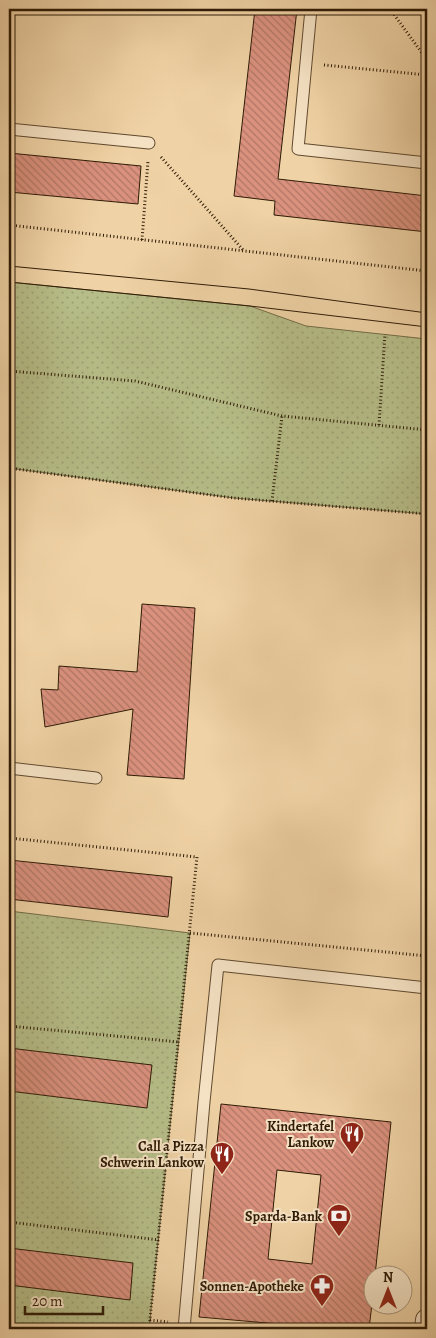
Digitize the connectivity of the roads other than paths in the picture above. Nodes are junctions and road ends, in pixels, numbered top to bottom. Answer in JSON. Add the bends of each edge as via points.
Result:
{"nodes":[{"id":1,"x":311,"y":9,"type":"edge"},
{"id":2,"x":9,"y":129,"type":"edge"},
{"id":3,"x":149,"y":143,"type":"road end"},
{"id":4,"x":427,"y":162,"type":"edge"},
{"id":5,"x":9,"y":768,"type":"edge"},
{"id":6,"x":96,"y":778,"type":"dead end"},
{"id":7,"x":427,"y":988,"type":"edge"},
{"id":8,"x":427,"y":1320,"type":"edge"},
{"id":9,"x":184,"y":1329,"type":"edge"},
{"id":10,"x":426,"y":1329,"type":"edge"}],
"edges":[{"from":1,"to":4,"type":"lane","via":[[298,149]]},
{"from":2,"to":3,"type":"lane"},
{"from":5,"to":6,"type":"lane"},
{"from":7,"to":9,"type":"lane","via":[[218,965]]},
{"from":8,"to":10,"type":"street"}]}
